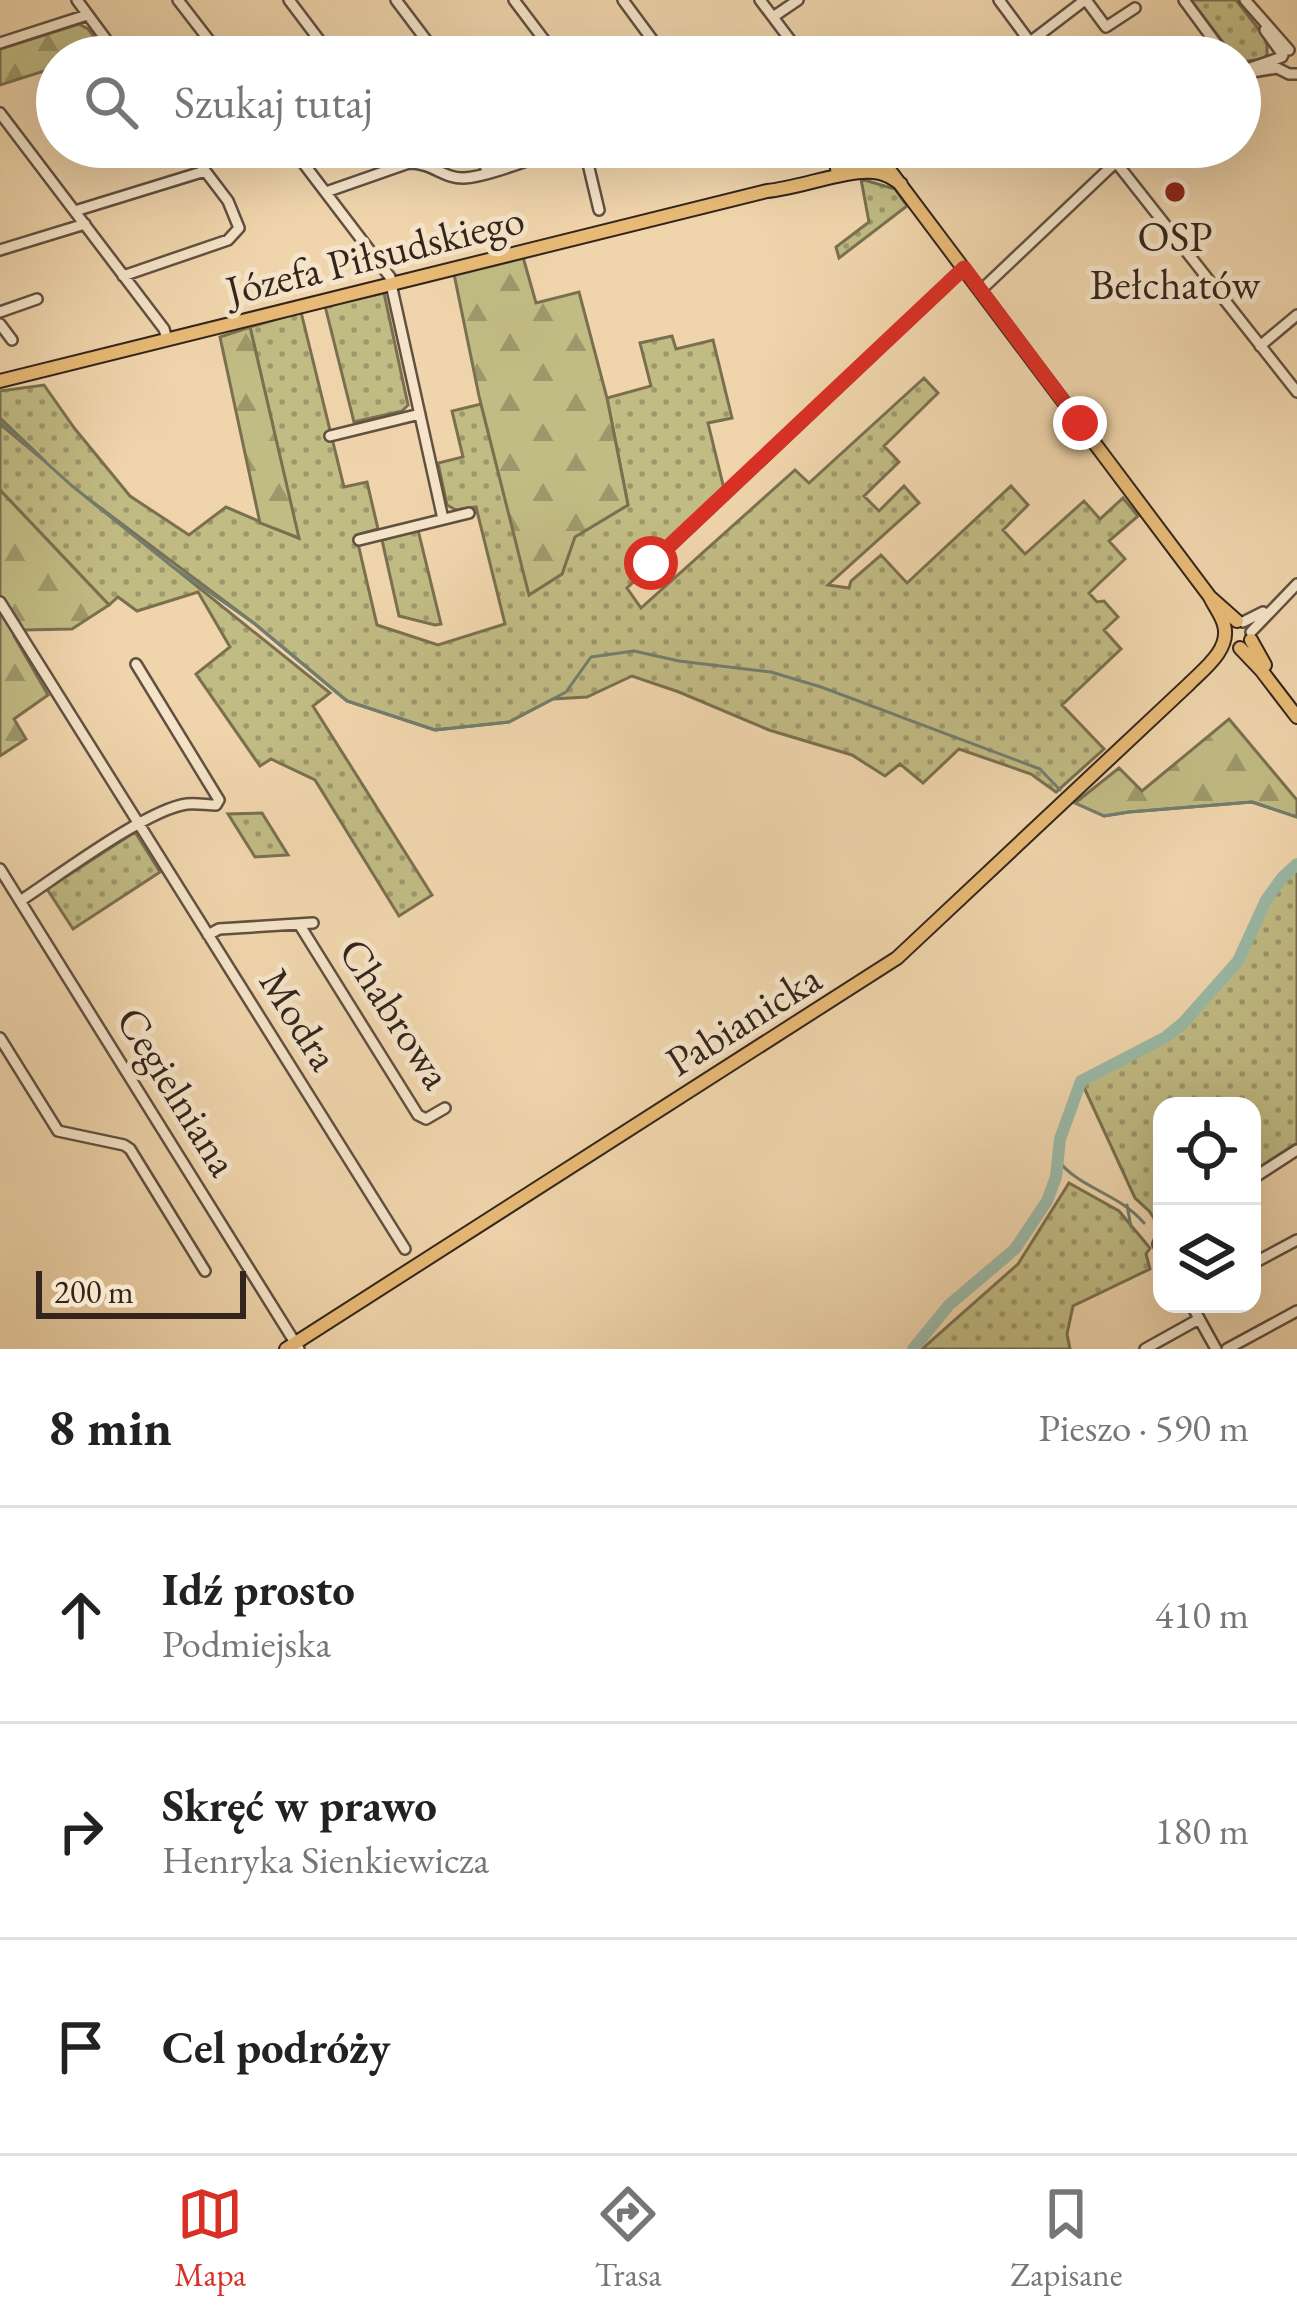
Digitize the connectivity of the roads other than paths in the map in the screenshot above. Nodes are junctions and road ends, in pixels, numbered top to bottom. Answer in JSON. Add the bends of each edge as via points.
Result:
{"nodes":[{"id":1,"x":77,"y":0,"type":"edge"},
{"id":2,"x":178,"y":0,"type":"edge"},
{"id":3,"x":289,"y":0,"type":"edge"},
{"id":4,"x":396,"y":0,"type":"edge"},
{"id":5,"x":514,"y":0,"type":"edge"},
{"id":6,"x":623,"y":0,"type":"edge"},
{"id":7,"x":760,"y":0,"type":"edge"},
{"id":8,"x":798,"y":0,"type":"edge"},
{"id":9,"x":999,"y":0,"type":"edge"},
{"id":10,"x":1086,"y":0,"type":"edge"},
{"id":11,"x":1184,"y":0,"type":"edge"},
{"id":12,"x":1245,"y":0,"type":"edge"},
{"id":13,"x":1135,"y":8,"type":"dead end"},
{"id":14,"x":1253,"y":10,"type":"junction"},
{"id":15,"x":87,"y":15,"type":"junction"},
{"id":16,"x":773,"y":17,"type":"junction"},
{"id":17,"x":103,"y":36,"type":"edge"},
{"id":18,"x":206,"y":36,"type":"edge"},
{"id":19,"x":316,"y":36,"type":"edge"},
{"id":20,"x":423,"y":36,"type":"edge"},
{"id":21,"x":541,"y":36,"type":"edge"},
{"id":22,"x":650,"y":36,"type":"edge"},
{"id":23,"x":787,"y":36,"type":"edge"},
{"id":24,"x":1026,"y":36,"type":"edge"},
{"id":25,"x":1038,"y":36,"type":"edge"},
{"id":26,"x":1211,"y":36,"type":"edge"},
{"id":27,"x":0,"y":43,"type":"edge"},
{"id":28,"x":1274,"y":46,"type":"junction"},
{"id":29,"x":1287,"y":56,"type":"edge"},
{"id":30,"x":1265,"y":63,"type":"junction"},
{"id":31,"x":1261,"y":65,"type":"edge"},
{"id":32,"x":1297,"y":74,"type":"edge"},
{"id":33,"x":0,"y":113,"type":"edge"},
{"id":34,"x":36,"y":160,"type":"edge"},
{"id":35,"x":42,"y":168,"type":"edge"},
{"id":36,"x":203,"y":168,"type":"edge"},
{"id":37,"x":307,"y":168,"type":"edge"},
{"id":38,"x":392,"y":168,"type":"edge"},
{"id":39,"x":434,"y":168,"type":"edge"},
{"id":40,"x":486,"y":168,"type":"edge"},
{"id":41,"x":500,"y":168,"type":"edge"},
{"id":42,"x":589,"y":168,"type":"edge"},
{"id":43,"x":859,"y":168,"type":"edge"},
{"id":44,"x":866,"y":168,"type":"edge"},
{"id":45,"x":887,"y":168,"type":"edge"},
{"id":46,"x":903,"y":168,"type":"edge"},
{"id":47,"x":1110,"y":168,"type":"edge"},
{"id":48,"x":1119,"y":168,"type":"edge"},
{"id":49,"x":205,"y":171,"type":"junction"},
{"id":50,"x":487,"y":172,"type":"junction"},
{"id":51,"x":901,"y":184,"type":"junction"},
{"id":52,"x":326,"y":192,"type":"junction"},
{"id":53,"x":599,"y":210,"type":"dead end"},
{"id":54,"x":75,"y":211,"type":"junction"},
{"id":55,"x":85,"y":224,"type":"junction"},
{"id":56,"x":0,"y":250,"type":"edge"},
{"id":57,"x":964,"y":268,"type":"junction"},
{"id":58,"x":123,"y":276,"type":"junction"},
{"id":59,"x":392,"y":284,"type":"junction"},
{"id":60,"x":980,"y":291,"type":"junction"},
{"id":61,"x":37,"y":299,"type":"dead end"},
{"id":62,"x":0,"y":312,"type":"edge"},
{"id":63,"x":1297,"y":315,"type":"edge"},
{"id":64,"x":0,"y":324,"type":"edge"},
{"id":65,"x":167,"y":339,"type":"junction"},
{"id":66,"x":12,"y":340,"type":"dead end"},
{"id":67,"x":1260,"y":346,"type":"junction"},
{"id":68,"x":0,"y":381,"type":"edge"},
{"id":69,"x":1297,"y":392,"type":"edge"},
{"id":70,"x":420,"y":414,"type":"junction"},
{"id":71,"x":330,"y":436,"type":"dead end"},
{"id":72,"x":469,"y":513,"type":"dead end"},
{"id":73,"x":443,"y":519,"type":"junction"},
{"id":74,"x":359,"y":541,"type":"dead end"},
{"id":75,"x":651,"y":563,"type":"dead end"},
{"id":76,"x":1297,"y":584,"type":"edge"},
{"id":77,"x":0,"y":602,"type":"edge"},
{"id":78,"x":1239,"y":635,"type":"junction"},
{"id":79,"x":136,"y":664,"type":"dead end"},
{"id":80,"x":1297,"y":714,"type":"edge"},
{"id":81,"x":139,"y":824,"type":"junction"},
{"id":82,"x":0,"y":869,"type":"edge"},
{"id":83,"x":4,"y":884,"type":"edge"},
{"id":84,"x":20,"y":902,"type":"junction"},
{"id":85,"x":313,"y":923,"type":"dead end"},
{"id":86,"x":299,"y":924,"type":"junction"},
{"id":87,"x":208,"y":935,"type":"junction"},
{"id":88,"x":0,"y":1038,"type":"edge"},
{"id":89,"x":445,"y":1108,"type":"dead end"},
{"id":90,"x":1297,"y":1150,"type":"edge"},
{"id":91,"x":1261,"y":1173,"type":"edge"},
{"id":92,"x":1297,"y":1240,"type":"edge"},
{"id":93,"x":405,"y":1249,"type":"dead end"},
{"id":94,"x":1261,"y":1259,"type":"edge"},
{"id":95,"x":206,"y":1271,"type":"dead end"},
{"id":96,"x":1297,"y":1311,"type":"edge"},
{"id":97,"x":1196,"y":1313,"type":"edge"},
{"id":98,"x":1199,"y":1319,"type":"junction"},
{"id":99,"x":294,"y":1347,"type":"edge"},
{"id":100,"x":1144,"y":1349,"type":"edge"},
{"id":101,"x":1216,"y":1349,"type":"edge"},
{"id":102,"x":1227,"y":1349,"type":"edge"}],
"edges":[{"from":1,"to":15,"type":"street"},
{"from":2,"to":18,"type":"street"},
{"from":3,"to":19,"type":"street"},
{"from":4,"to":20,"type":"street"},
{"from":5,"to":21,"type":"street"},
{"from":6,"to":22,"type":"street"},
{"from":7,"to":16,"type":"street"},
{"from":8,"to":16,"type":"street"},
{"from":9,"to":24,"type":"street"},
{"from":10,"to":13,"type":"street","via":[[1106,27]]},
{"from":10,"to":25,"type":"street"},
{"from":11,"to":26,"type":"street"},
{"from":12,"to":14,"type":"street"},
{"from":14,"to":28,"type":"street"},
{"from":14,"to":29,"type":"street"},
{"from":15,"to":17,"type":"street"},
{"from":15,"to":27,"type":"street"},
{"from":16,"to":23,"type":"street"},
{"from":28,"to":29,"type":"street"},
{"from":28,"to":30,"type":"street"},
{"from":29,"to":30,"type":"street"},
{"from":29,"to":32,"type":"street","via":[[1289,74]]},
{"from":30,"to":31,"type":"street"},
{"from":33,"to":34,"type":"street"},
{"from":35,"to":54,"type":"street"},
{"from":36,"to":49,"type":"street"},
{"from":37,"to":52,"type":"street"},
{"from":38,"to":52,"type":"street"},
{"from":39,"to":50,"type":"street","via":[[457,178]]},
{"from":40,"to":50,"type":"street"},
{"from":41,"to":50,"type":"street"},
{"from":42,"to":53,"type":"street"},
{"from":43,"to":59,"type":"main road","name":"Józefa Piłsudskiego"},
{"from":44,"to":51,"type":"main road"},
{"from":45,"to":51,"type":"main road"},
{"from":46,"to":51,"type":"street"},
{"from":47,"to":60,"type":"street"},
{"from":48,"to":67,"type":"street"},
{"from":49,"to":54,"type":"street"},
{"from":49,"to":58,"type":"street","via":[[228,201],[236,233]]},
{"from":51,"to":57,"type":"main road"},
{"from":52,"to":59,"type":"street"},
{"from":54,"to":55,"type":"street"},
{"from":55,"to":56,"type":"street"},
{"from":55,"to":58,"type":"street"},
{"from":57,"to":60,"type":"main road"},
{"from":57,"to":75,"type":"street"},
{"from":58,"to":65,"type":"street"},
{"from":59,"to":65,"type":"main road","name":"Józefa Piłsudskiego"},
{"from":59,"to":70,"type":"street"},
{"from":60,"to":78,"type":"main road"},
{"from":61,"to":62,"type":"street"},
{"from":63,"to":67,"type":"street"},
{"from":64,"to":66,"type":"street"},
{"from":65,"to":68,"type":"main road","name":"Józefa Piłsudskiego"},
{"from":67,"to":69,"type":"street"},
{"from":70,"to":71,"type":"street"},
{"from":70,"to":73,"type":"street"},
{"from":72,"to":73,"type":"street"},
{"from":73,"to":74,"type":"street"},
{"from":76,"to":78,"type":"street","name":"Pabianicka"},
{"from":77,"to":81,"type":"street","name":"Modra"},
{"from":78,"to":80,"type":"main road"},
{"from":78,"to":99,"type":"main road","name":"Pabianicka","via":[[897,958]]},
{"from":79,"to":81,"type":"street","via":[[219,800],[167,809]]},
{"from":81,"to":84,"type":"street"},
{"from":81,"to":87,"type":"street","name":"Modra"},
{"from":82,"to":83,"type":"street","name":"Cegielniana"},
{"from":83,"to":84,"type":"street","name":"Cegielniana"},
{"from":84,"to":99,"type":"street","name":"Cegielniana"},
{"from":85,"to":86,"type":"street","name":"Chabrowa"},
{"from":86,"to":87,"type":"street","name":"Chabrowa"},
{"from":86,"to":89,"type":"street","name":"Chabrowa","via":[[418,1115]]},
{"from":87,"to":93,"type":"street","name":"Modra"},
{"from":88,"to":95,"type":"street","via":[[58,1131],[130,1149]]},
{"from":90,"to":91,"type":"street"},
{"from":92,"to":94,"type":"street"},
{"from":96,"to":102,"type":"street"},
{"from":97,"to":98,"type":"street"},
{"from":98,"to":100,"type":"street"},
{"from":98,"to":101,"type":"street"}]}
